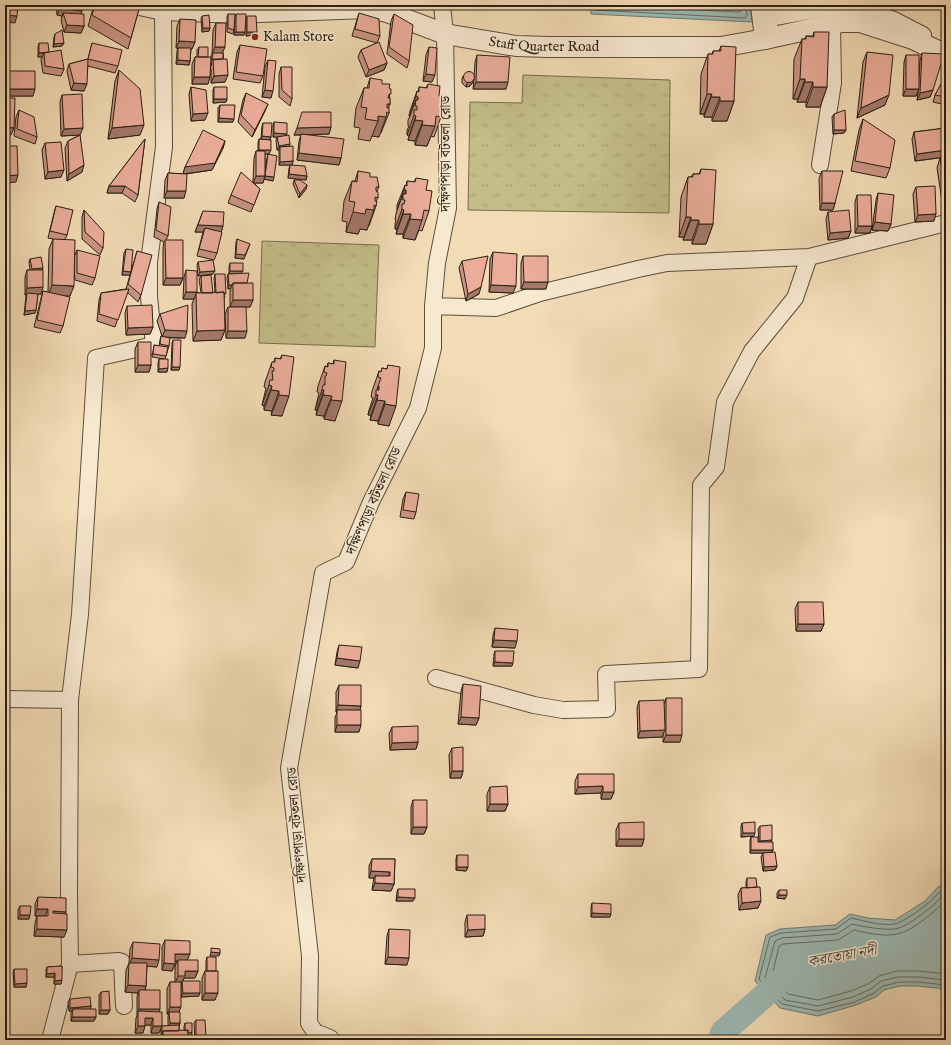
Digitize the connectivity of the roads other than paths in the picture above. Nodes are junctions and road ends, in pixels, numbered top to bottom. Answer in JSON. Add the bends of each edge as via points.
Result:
{"nodes":[{"id":1,"x":140,"y":5,"type":"edge"},
{"id":2,"x":442,"y":5,"type":"edge"},
{"id":3,"x":761,"y":5,"type":"edge"},
{"id":4,"x":163,"y":10,"type":"junction"},
{"id":5,"x":838,"y":11,"type":"edge"},
{"id":6,"x":445,"y":34,"type":"junction"},
{"id":7,"x":765,"y":39,"type":"junction"},
{"id":8,"x":946,"y":48,"type":"edge"},
{"id":9,"x":946,"y":55,"type":"edge"},
{"id":10,"x":820,"y":165,"type":"dead end"},
{"id":11,"x":946,"y":223,"type":"edge"},
{"id":12,"x":809,"y":257,"type":"junction"},
{"id":13,"x":433,"y":306,"type":"junction"},
{"id":14,"x":436,"y":678,"type":"dead end"},
{"id":15,"x":5,"y":699,"type":"edge"},
{"id":16,"x":70,"y":700,"type":"junction"},
{"id":17,"x":70,"y":964,"type":"junction"},
{"id":18,"x":124,"y":1006,"type":"dead end"},
{"id":19,"x":50,"y":1040,"type":"edge"},
{"id":20,"x":330,"y":1040,"type":"edge"}],
"edges":[{"from":1,"to":4,"type":"street","name":"Staff Quarter Road"},
{"from":2,"to":6,"type":"street","name":"দক্ষিণপাড়া বটতলা রোড"},
{"from":3,"to":7,"type":"street"},
{"from":4,"to":6,"type":"street","name":"Staff Quarter Road","via":[[237,13],[367,8],[388,12]]},
{"from":4,"to":16,"type":"street","via":[[164,147],[150,262],[149,297],[154,344],[96,358],[80,614]]},
{"from":5,"to":7,"type":"street","name":"Staff Quarter Road"},
{"from":5,"to":8,"type":"street","via":[[894,20]]},
{"from":5,"to":9,"type":"street","name":"Staff Quarter Road","via":[[842,22],[860,22],[914,39]]},
{"from":5,"to":10,"type":"street","via":[[833,83]]},
{"from":6,"to":7,"type":"street","name":"Staff Quarter Road","via":[[516,46],[549,47],[722,47]]},
{"from":6,"to":13,"type":"street","name":"দক্ষিণপাড়া বটতলা রোড","via":[[448,208],[437,263]]},
{"from":11,"to":12,"type":"street"},
{"from":12,"to":13,"type":"street","via":[[667,263],[540,293],[496,308]]},
{"from":12,"to":14,"type":"street","via":[[795,298],[752,350],[725,402],[716,467],[701,485],[699,669],[606,674],[607,709],[563,710]]},
{"from":13,"to":20,"type":"street","name":"দক্ষিণপাড়া বটতলা রোড","via":[[433,348],[418,408],[371,502],[346,562],[323,573],[289,768],[310,956],[309,1023],[315,1032]]},
{"from":15,"to":16,"type":"street"},
{"from":16,"to":17,"type":"street"},
{"from":17,"to":18,"type":"street","via":[[122,962]]},
{"from":17,"to":19,"type":"street"}]}
